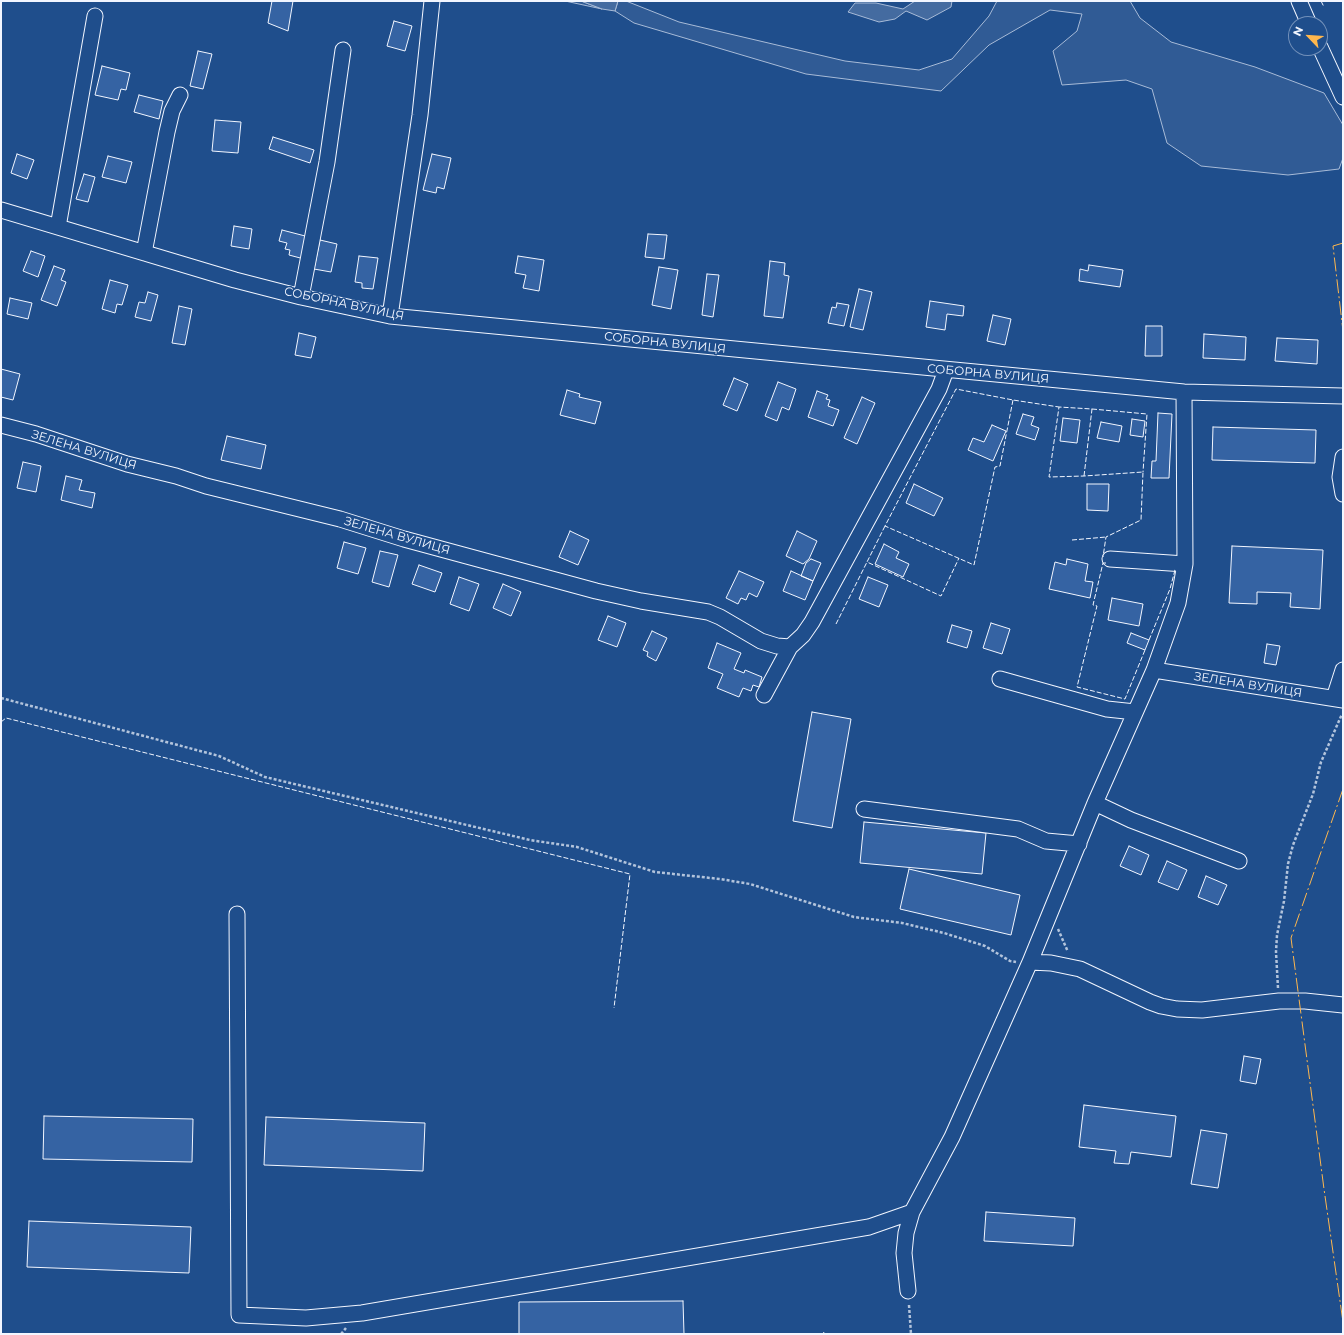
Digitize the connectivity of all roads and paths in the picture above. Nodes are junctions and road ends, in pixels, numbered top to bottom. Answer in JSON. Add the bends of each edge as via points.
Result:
{"nodes":[{"id":1,"x":432,"y":1,"type":"edge"},
{"id":2,"x":1299,"y":1,"type":"edge"},
{"id":3,"x":95,"y":16,"type":"dead end"},
{"id":4,"x":1306,"y":16,"type":"edge"},
{"id":5,"x":343,"y":50,"type":"dead end"},
{"id":6,"x":1324,"y":56,"type":"edge"},
{"id":7,"x":180,"y":95,"type":"dead end"},
{"id":8,"x":1343,"y":97,"type":"edge"},
{"id":9,"x":1,"y":210,"type":"edge"},
{"id":10,"x":58,"y":227,"type":"junction"},
{"id":11,"x":144,"y":253,"type":"junction"},
{"id":12,"x":302,"y":297,"type":"junction"},
{"id":13,"x":390,"y":316,"type":"junction"},
{"id":14,"x":946,"y":370,"type":"junction"},
{"id":15,"x":1184,"y":392,"type":"junction"},
{"id":16,"x":1343,"y":396,"type":"edge"},
{"id":17,"x":1,"y":425,"type":"edge"},
{"id":18,"x":1343,"y":457,"type":"edge"},
{"id":19,"x":1343,"y":494,"type":"edge"},
{"id":20,"x":1110,"y":559,"type":"dead end"},
{"id":21,"x":1185,"y":564,"type":"junction"},
{"id":22,"x":790,"y":647,"type":"junction"},
{"id":23,"x":1154,"y":670,"type":"junction"},
{"id":24,"x":1343,"y":670,"type":"edge"},
{"id":25,"x":1000,"y":679,"type":"dead end"},
{"id":26,"x":764,"y":695,"type":"dead end"},
{"id":27,"x":1,"y":698,"type":"edge"},
{"id":28,"x":1338,"y":699,"type":"edge"},
{"id":29,"x":1135,"y":712,"type":"junction"},
{"id":30,"x":1343,"y":713,"type":"edge"},
{"id":31,"x":1096,"y":803,"type":"junction"},
{"id":32,"x":864,"y":809,"type":"dead end"},
{"id":33,"x":1079,"y":844,"type":"junction"},
{"id":34,"x":1239,"y":861,"type":"dead end"},
{"id":35,"x":1055,"y":904,"type":"junction"},
{"id":36,"x":237,"y":914,"type":"dead end"},
{"id":37,"x":1030,"y":962,"type":"junction"},
{"id":38,"x":1080,"y":969,"type":"junction"},
{"id":39,"x":1279,"y":1001,"type":"junction"},
{"id":40,"x":1343,"y":1005,"type":"edge"},
{"id":41,"x":912,"y":1212,"type":"junction"},
{"id":42,"x":908,"y":1291,"type":"joint"},
{"id":43,"x":911,"y":1334,"type":"edge"}],
"edges":[{"from":1,"to":13,"type":"street","via":[[420,115]]},
{"from":2,"to":4,"type":"street"},
{"from":3,"to":10,"type":"street"},
{"from":5,"to":12,"type":"street","via":[[327,162]]},
{"from":6,"to":8,"type":"street"},
{"from":7,"to":11,"type":"street","via":[[172,111],[167,132]]},
{"from":9,"to":10,"type":"street","name":"СОБОРНА ВУЛИЦЯ"},
{"from":10,"to":11,"type":"street","name":"СОБОРНА ВУЛИЦЯ"},
{"from":11,"to":12,"type":"street","name":"СОБОРНА ВУЛИЦЯ"},
{"from":12,"to":13,"type":"street","name":"СОБОРНА ВУЛИЦЯ"},
{"from":13,"to":14,"type":"street","name":"СОБОРНА ВУЛИЦЯ"},
{"from":14,"to":15,"type":"street","name":"СОБОРНА ВУЛИЦЯ"},
{"from":14,"to":22,"type":"street","via":[[939,389],[812,622]]},
{"from":15,"to":16,"type":"street","name":"СОБОРНА ВУЛИЦЯ"},
{"from":15,"to":21,"type":"street"},
{"from":17,"to":22,"type":"street","name":"ЗЕЛЕНА ВУЛИЦЯ","via":[[126,464],[340,519],[596,591],[708,612],[761,641]]},
{"from":18,"to":19,"type":"street","via":[[1340,477]]},
{"from":20,"to":21,"type":"street"},
{"from":21,"to":23,"type":"street","via":[[1178,604]]},
{"from":22,"to":26,"type":"street"},
{"from":23,"to":28,"type":"street","name":"ЗЕЛЕНА ВУЛИЦЯ"},
{"from":23,"to":29,"type":"street"},
{"from":24,"to":28,"type":"street"},
{"from":25,"to":29,"type":"street","via":[[1106,709]]},
{"from":27,"to":37,"type":"path","via":[[219,756],[265,777],[530,840],[576,847],[654,872],[750,884],[854,917],[902,924],[985,946],[1010,961]]},
{"from":29,"to":31,"type":"street"},
{"from":30,"to":39,"type":"path","via":[[1321,762],[1313,794],[1292,845],[1276,935]]},
{"from":31,"to":33,"type":"street"},
{"from":31,"to":34,"type":"street","via":[[1130,820]]},
{"from":32,"to":33,"type":"street","via":[[1018,829],[1046,841]]},
{"from":33,"to":35,"type":"street"},
{"from":35,"to":37,"type":"street"},
{"from":35,"to":38,"type":"path","via":[[1061,937]]},
{"from":36,"to":41,"type":"street","via":[[239,1315],[306,1318],[362,1313],[869,1227]]},
{"from":37,"to":38,"type":"street"},
{"from":37,"to":41,"type":"street","via":[[952,1137]]},
{"from":38,"to":39,"type":"street","via":[[1150,1002],[1170,1008],[1202,1010]]},
{"from":39,"to":40,"type":"street"},
{"from":41,"to":42,"type":"street","via":[[904,1253]]},
{"from":42,"to":43,"type":"path"}]}
